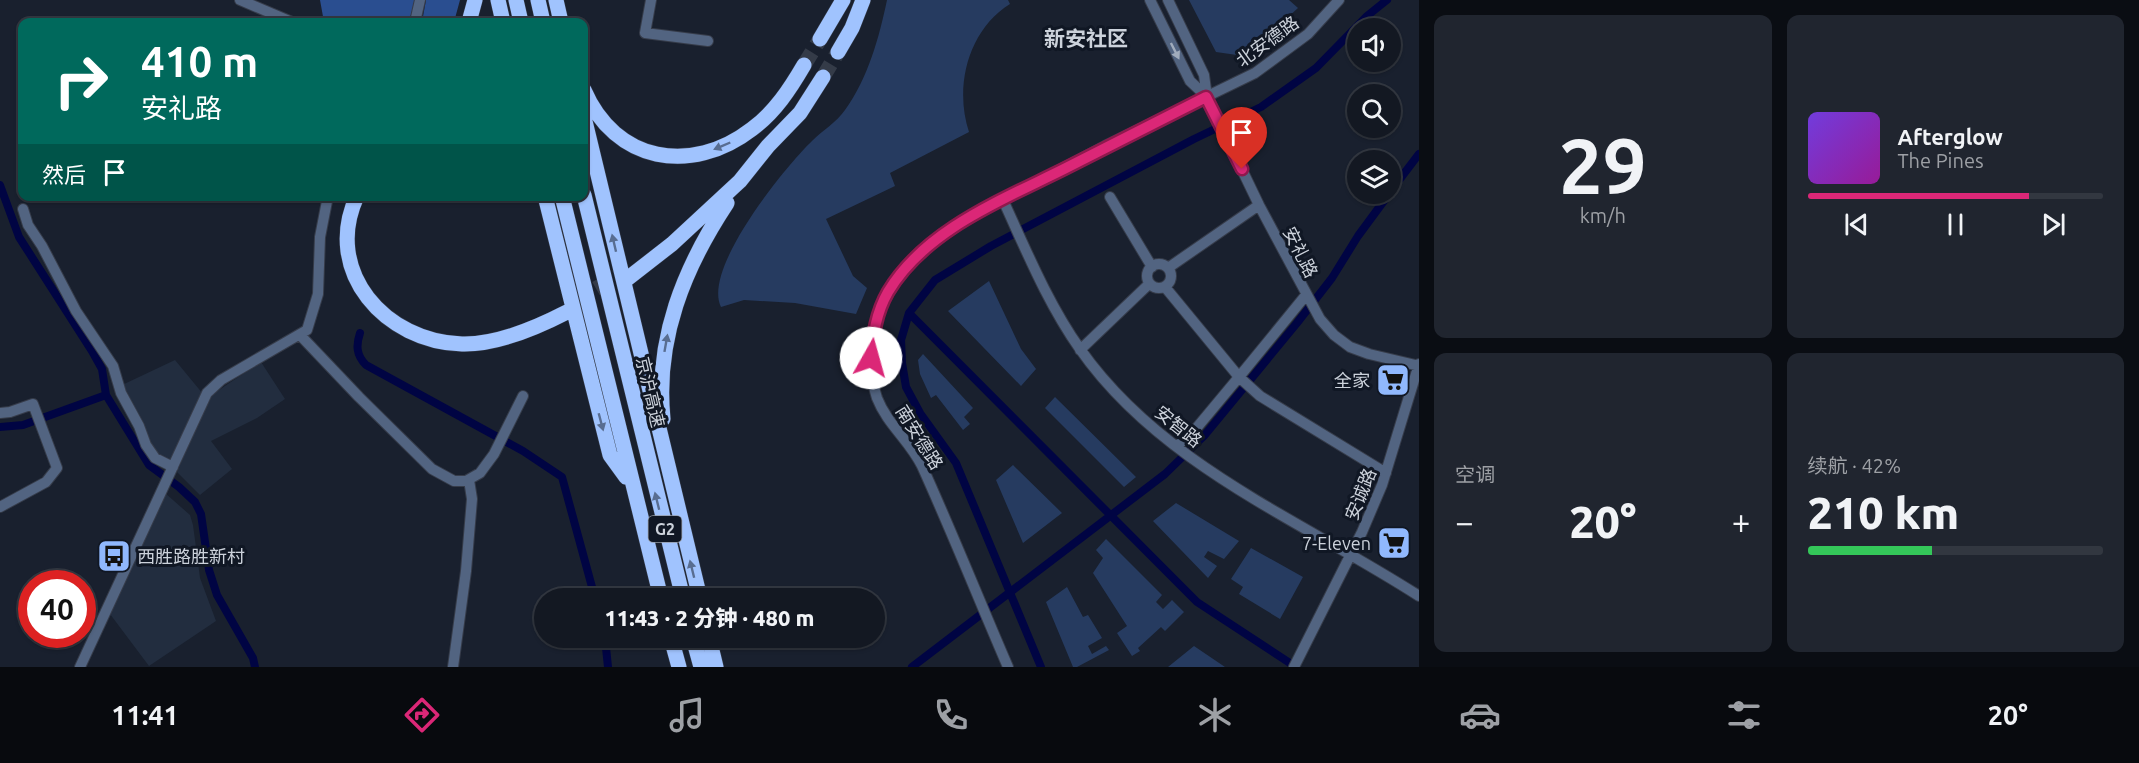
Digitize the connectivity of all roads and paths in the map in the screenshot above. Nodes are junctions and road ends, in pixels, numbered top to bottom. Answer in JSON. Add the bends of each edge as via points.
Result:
{"nodes":[{"id":1,"x":240,"y":0,"type":"edge"},
{"id":2,"x":420,"y":0,"type":"edge"},
{"id":3,"x":475,"y":0,"type":"edge"},
{"id":4,"x":498,"y":0,"type":"edge"},
{"id":5,"x":516,"y":0,"type":"edge"},
{"id":6,"x":537,"y":0,"type":"edge"},
{"id":7,"x":556,"y":0,"type":"edge"},
{"id":8,"x":651,"y":0,"type":"edge"},
{"id":9,"x":843,"y":0,"type":"edge"},
{"id":10,"x":863,"y":0,"type":"edge"},
{"id":11,"x":1150,"y":0,"type":"edge"},
{"id":12,"x":1168,"y":0,"type":"edge"},
{"id":13,"x":1339,"y":0,"type":"edge"},
{"id":14,"x":282,"y":18,"type":"edge"},
{"id":15,"x":416,"y":18,"type":"edge"},
{"id":16,"x":470,"y":18,"type":"edge"},
{"id":17,"x":502,"y":18,"type":"edge"},
{"id":18,"x":520,"y":18,"type":"edge"},
{"id":19,"x":542,"y":18,"type":"edge"},
{"id":20,"x":560,"y":18,"type":"edge"},
{"id":21,"x":820,"y":39,"type":"tunnel mouth"},
{"id":22,"x":708,"y":41,"type":"dead end"},
{"id":23,"x":838,"y":52,"type":"tunnel mouth"},
{"id":24,"x":804,"y":65,"type":"tunnel mouth"},
{"id":25,"x":823,"y":77,"type":"tunnel mouth"},
{"id":26,"x":791,"y":87,"type":"junction"},
{"id":27,"x":1206,"y":97,"type":"junction"},
{"id":28,"x":588,"y":99,"type":"edge"},
{"id":29,"x":588,"y":135,"type":"edge"},
{"id":30,"x":740,"y":181,"type":"junction"},
{"id":31,"x":1110,"y":196,"type":"dead end"},
{"id":32,"x":1004,"y":200,"type":"junction"},
{"id":33,"x":327,"y":201,"type":"edge"},
{"id":34,"x":355,"y":201,"type":"edge"},
{"id":35,"x":362,"y":201,"type":"edge"},
{"id":36,"x":542,"y":201,"type":"edge"},
{"id":37,"x":546,"y":201,"type":"edge"},
{"id":38,"x":563,"y":201,"type":"edge"},
{"id":39,"x":585,"y":201,"type":"edge"},
{"id":40,"x":1258,"y":205,"type":"junction"},
{"id":41,"x":23,"y":209,"type":"dead end"},
{"id":42,"x":555,"y":238,"type":"junction"},
{"id":43,"x":1152,"y":267,"type":"junction"},
{"id":44,"x":1168,"y":268,"type":"junction"},
{"id":45,"x":1149,"y":284,"type":"junction"},
{"id":46,"x":1164,"y":287,"type":"junction"},
{"id":47,"x":367,"y":292,"type":"junction"},
{"id":48,"x":1310,"y":302,"type":"junction"},
{"id":49,"x":566,"y":309,"type":"tunnel mouth"},
{"id":50,"x":300,"y":335,"type":"junction"},
{"id":51,"x":1080,"y":350,"type":"junction"},
{"id":52,"x":1419,"y":365,"type":"edge"},
{"id":53,"x":1245,"y":382,"type":"junction"},
{"id":54,"x":523,"y":396,"type":"dead end"},
{"id":55,"x":0,"y":413,"type":"edge"},
{"id":56,"x":661,"y":443,"type":"junction"},
{"id":57,"x":1179,"y":448,"type":"junction"},
{"id":58,"x":172,"y":469,"type":"junction"},
{"id":59,"x":1386,"y":473,"type":"junction"},
{"id":60,"x":469,"y":480,"type":"junction"},
{"id":61,"x":631,"y":484,"type":"junction"},
{"id":62,"x":0,"y":507,"type":"edge"},
{"id":63,"x":1351,"y":553,"type":"junction"},
{"id":64,"x":658,"y":588,"type":"edge"},
{"id":65,"x":681,"y":588,"type":"edge"},
{"id":66,"x":697,"y":588,"type":"edge"},
{"id":67,"x":1419,"y":596,"type":"edge"},
{"id":68,"x":674,"y":648,"type":"edge"},
{"id":69,"x":696,"y":648,"type":"edge"},
{"id":70,"x":711,"y":648,"type":"edge"},
{"id":71,"x":1296,"y":664,"type":"edge"},
{"id":72,"x":80,"y":667,"type":"edge"},
{"id":73,"x":453,"y":667,"type":"edge"},
{"id":74,"x":679,"y":667,"type":"edge"},
{"id":75,"x":701,"y":667,"type":"edge"},
{"id":76,"x":716,"y":667,"type":"edge"},
{"id":77,"x":1008,"y":667,"type":"edge"}],
"edges":[{"from":1,"to":14,"type":"street"},
{"from":2,"to":15,"type":"street"},
{"from":3,"to":16,"type":"highway"},
{"from":4,"to":17,"type":"highway"},
{"from":5,"to":18,"type":"highway"},
{"from":6,"to":19,"type":"highway"},
{"from":7,"to":20,"type":"highway"},
{"from":8,"to":22,"type":"street","via":[[645,33]]},
{"from":9,"to":21,"type":"highway"},
{"from":10,"to":23,"type":"highway"},
{"from":11,"to":27,"type":"street","name":"安礼路","one_way":true,"via":[[1190,81]]},
{"from":12,"to":27,"type":"street","name":"安礼路","via":[[1204,75]]},
{"from":13,"to":27,"type":"street","name":"北安德路","via":[[1287,52],[1256,73]]},
{"from":24,"to":26,"type":"highway"},
{"from":25,"to":30,"type":"highway","via":[[800,113]]},
{"from":26,"to":28,"type":"highway","one_way":true,"via":[[770,114],[737,140],[681,156],[642,150],[623,142],[595,114]]},
{"from":26,"to":30,"type":"highway","via":[[778,119],[703,208],[626,275],[672,244]]},
{"from":27,"to":32,"type":"street","name":"南安德路"},
{"from":27,"to":40,"type":"street","name":"安礼路"},
{"from":56,"to":29,"type":"highway","one_way":true},
{"from":56,"to":30,"type":"highway","one_way":true,"via":[[663,363],[675,303],[699,247]]},
{"from":31,"to":43,"type":"street"},
{"from":32,"to":51,"type":"street","name":"安智路","via":[[1064,326]]},
{"from":32,"to":77,"type":"street","name":"南安德路","via":[[948,231],[902,272],[879,310],[871,358],[877,398],[890,424],[920,462]]},
{"from":33,"to":50,"type":"street","via":[[320,237],[318,294],[307,330]]},
{"from":34,"to":47,"type":"highway","via":[[350,217],[349,250],[358,283]]},
{"from":35,"to":47,"type":"highway","via":[[356,219],[355,249]]},
{"from":36,"to":42,"type":"highway"},
{"from":37,"to":42,"type":"highway"},
{"from":38,"to":61,"type":"highway","number":"G2"},
{"from":65,"to":39,"type":"highway","name":"京沪高速","number":"G2","one_way":true},
{"from":40,"to":44,"type":"street"},
{"from":40,"to":48,"type":"street","name":"安礼路"},
{"from":41,"to":58,"type":"street","via":[[76,311],[113,366],[147,445],[155,458]]},
{"from":42,"to":61,"type":"highway","one_way":true,"via":[[610,455]]},
{"from":43,"to":44,"type":"street","via":[[1161,264]]},
{"from":43,"to":45,"type":"street","via":[[1147,277]]},
{"from":44,"to":46,"type":"street","via":[[1171,278]]},
{"from":45,"to":46,"type":"street"},
{"from":45,"to":51,"type":"street"},
{"from":46,"to":53,"type":"street"},
{"from":47,"to":49,"type":"highway","via":[[391,318],[434,336],[465,339],[496,334]]},
{"from":48,"to":52,"type":"street","name":"安礼路","via":[[1334,335],[1350,347]]},
{"from":48,"to":53,"type":"street"},
{"from":50,"to":58,"type":"street","via":[[213,385]]},
{"from":50,"to":60,"type":"street","via":[[432,469],[454,481]]},
{"from":51,"to":57,"type":"street","name":"安智路","via":[[1121,397]]},
{"from":52,"to":59,"type":"street","name":"安诚路"},
{"from":53,"to":57,"type":"street"},
{"from":53,"to":59,"type":"street"},
{"from":54,"to":60,"type":"street","via":[[499,444],[480,473]]},
{"from":55,"to":62,"type":"street","via":[[33,404],[56,463],[55,473],[46,482]]},
{"from":66,"to":56,"type":"highway","one_way":true},
{"from":57,"to":63,"type":"street","name":"安智路","via":[[1267,507]]},
{"from":58,"to":72,"type":"street"},
{"from":59,"to":63,"type":"street","name":"安诚路"},
{"from":60,"to":73,"type":"street","via":[[472,499],[466,571]]},
{"from":61,"to":64,"type":"highway","number":"G2"},
{"from":63,"to":67,"type":"street","name":"安智路"},
{"from":63,"to":71,"type":"street","name":"安诚路"},
{"from":68,"to":74,"type":"highway"},
{"from":69,"to":75,"type":"highway"},
{"from":70,"to":76,"type":"highway"}]}
